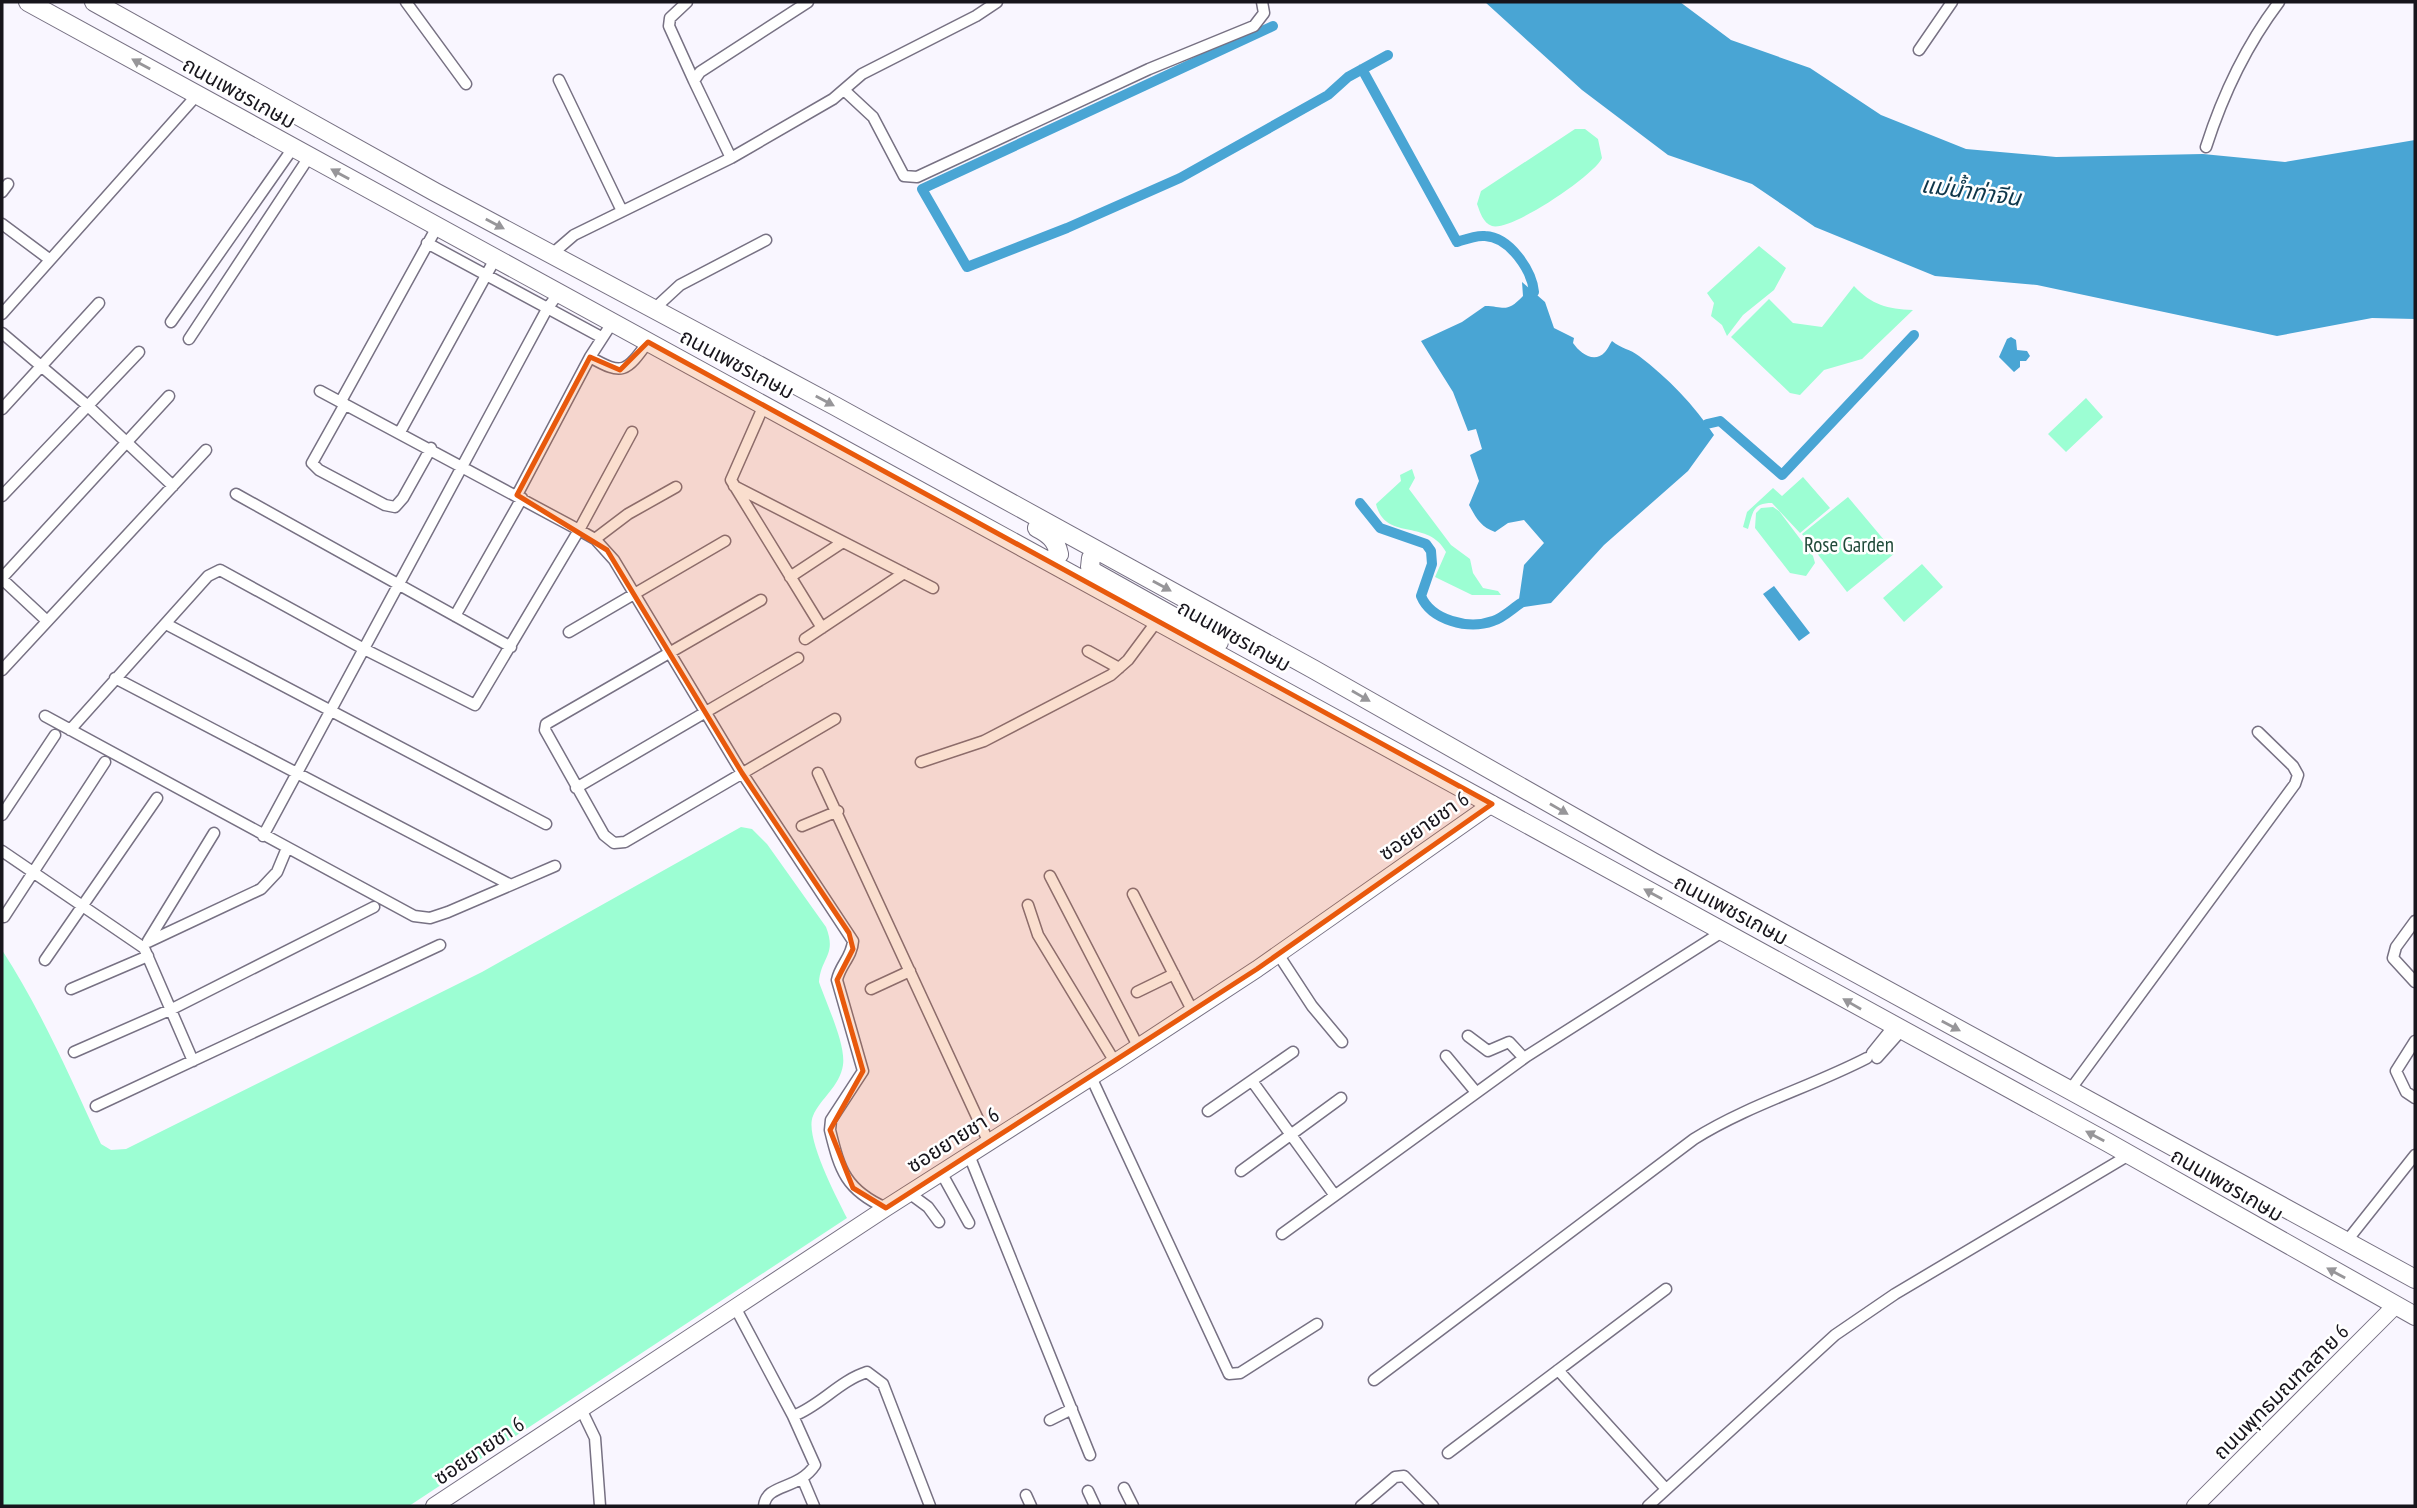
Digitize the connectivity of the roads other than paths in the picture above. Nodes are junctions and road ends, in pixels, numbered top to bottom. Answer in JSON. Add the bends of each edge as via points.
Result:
{"nodes":[{"id":1,"x":29,"y":2,"type":"edge"},
{"id":2,"x":94,"y":2,"type":"edge"},
{"id":3,"x":406,"y":2,"type":"edge"},
{"id":4,"x":687,"y":2,"type":"edge"},
{"id":5,"x":808,"y":2,"type":"edge"},
{"id":6,"x":997,"y":2,"type":"edge"},
{"id":7,"x":1262,"y":2,"type":"edge"},
{"id":8,"x":1952,"y":2,"type":"edge"},
{"id":9,"x":2279,"y":2,"type":"edge"},
{"id":10,"x":1919,"y":50,"type":"dead end"},
{"id":11,"x":559,"y":80,"type":"dead end"},
{"id":12,"x":694,"y":81,"type":"junction"},
{"id":13,"x":466,"y":84,"type":"dead end"},
{"id":14,"x":844,"y":90,"type":"junction"},
{"id":15,"x":197,"y":95,"type":"junction"},
{"id":16,"x":2206,"y":147,"type":"dead end"},
{"id":17,"x":301,"y":153,"type":"junction"},
{"id":18,"x":731,"y":158,"type":"junction"},
{"id":19,"x":622,"y":211,"type":"junction"},
{"id":20,"x":2,"y":224,"type":"edge"},
{"id":21,"x":432,"y":235,"type":"junction"},
{"id":22,"x":766,"y":240,"type":"dead end"},
{"id":23,"x":552,"y":254,"type":"junction"},
{"id":24,"x":49,"y":259,"type":"junction"},
{"id":25,"x":491,"y":267,"type":"junction"},
{"id":26,"x":558,"y":294,"type":"junction"},
{"id":27,"x":99,"y":303,"type":"dead end"},
{"id":28,"x":547,"y":309,"type":"junction"},
{"id":29,"x":654,"y":309,"type":"junction"},
{"id":30,"x":2,"y":314,"type":"edge"},
{"id":31,"x":171,"y":321,"type":"dead end"},
{"id":32,"x":606,"y":330,"type":"junction"},
{"id":33,"x":2,"y":333,"type":"edge"},
{"id":34,"x":189,"y":339,"type":"dead end"},
{"id":35,"x":648,"y":342,"type":"junction"},
{"id":36,"x":139,"y":352,"type":"dead end"},
{"id":37,"x":590,"y":358,"type":"junction"},
{"id":38,"x":42,"y":366,"type":"junction"},
{"id":39,"x":320,"y":391,"type":"dead end"},
{"id":40,"x":170,"y":396,"type":"dead end"},
{"id":41,"x":343,"y":403,"type":"junction"},
{"id":42,"x":764,"y":405,"type":"junction"},
{"id":43,"x":88,"y":406,"type":"junction"},
{"id":44,"x":2,"y":409,"type":"edge"},
{"id":45,"x":400,"y":432,"type":"junction"},
{"id":46,"x":632,"y":432,"type":"dead end"},
{"id":47,"x":127,"y":443,"type":"junction"},
{"id":48,"x":431,"y":448,"type":"junction"},
{"id":49,"x":206,"y":450,"type":"dead end"},
{"id":50,"x":463,"y":466,"type":"junction"},
{"id":51,"x":942,"y":466,"type":"junction"},
{"id":52,"x":733,"y":485,"type":"junction"},
{"id":53,"x":173,"y":486,"type":"junction"},
{"id":54,"x":676,"y":487,"type":"dead end"},
{"id":55,"x":236,"y":494,"type":"dead end"},
{"id":56,"x":2,"y":496,"type":"edge"},
{"id":57,"x":519,"y":496,"type":"junction"},
{"id":58,"x":579,"y":530,"type":"junction"},
{"id":59,"x":595,"y":539,"type":"junction"},
{"id":60,"x":725,"y":541,"type":"dead end"},
{"id":61,"x":843,"y":542,"type":"junction"},
{"id":62,"x":1098,"y":551,"type":"junction"},
{"id":63,"x":1049,"y":561,"type":"junction"},
{"id":64,"x":904,"y":573,"type":"junction"},
{"id":65,"x":790,"y":577,"type":"junction"},
{"id":66,"x":2,"y":579,"type":"edge"},
{"id":67,"x":401,"y":584,"type":"junction"},
{"id":68,"x":933,"y":588,"type":"dead end"},
{"id":69,"x":634,"y":595,"type":"junction"},
{"id":70,"x":761,"y":600,"type":"dead end"},
{"id":71,"x":454,"y":616,"type":"junction"},
{"id":72,"x":47,"y":621,"type":"junction"},
{"id":73,"x":1157,"y":621,"type":"junction"},
{"id":74,"x":166,"y":624,"type":"junction"},
{"id":75,"x":822,"y":628,"type":"junction"},
{"id":76,"x":569,"y":632,"type":"dead end"},
{"id":77,"x":805,"y":639,"type":"dead end"},
{"id":78,"x":511,"y":647,"type":"junction"},
{"id":79,"x":364,"y":649,"type":"junction"},
{"id":80,"x":1088,"y":651,"type":"dead end"},
{"id":81,"x":668,"y":652,"type":"junction"},
{"id":82,"x":798,"y":658,"type":"dead end"},
{"id":83,"x":1119,"y":668,"type":"junction"},
{"id":84,"x":2,"y":670,"type":"edge"},
{"id":85,"x":1259,"y":676,"type":"junction"},
{"id":86,"x":115,"y":678,"type":"junction"},
{"id":87,"x":332,"y":711,"type":"junction"},
{"id":88,"x":704,"y":711,"type":"junction"},
{"id":89,"x":45,"y":716,"type":"dead end"},
{"id":90,"x":835,"y":719,"type":"dead end"},
{"id":91,"x":70,"y":730,"type":"junction"},
{"id":92,"x":2258,"y":732,"type":"dead end"},
{"id":93,"x":55,"y":736,"type":"dead end"},
{"id":94,"x":105,"y":762,"type":"dead end"},
{"id":95,"x":922,"y":762,"type":"dead end"},
{"id":96,"x":742,"y":773,"type":"junction"},
{"id":97,"x":818,"y":773,"type":"dead end"},
{"id":98,"x":298,"y":775,"type":"junction"},
{"id":99,"x":576,"y":788,"type":"junction"},
{"id":100,"x":157,"y":799,"type":"dead end"},
{"id":101,"x":1492,"y":804,"type":"junction"},
{"id":102,"x":838,"y":811,"type":"junction"},
{"id":103,"x":2,"y":816,"type":"edge"},
{"id":104,"x":546,"y":824,"type":"dead end"},
{"id":105,"x":802,"y":826,"type":"dead end"},
{"id":106,"x":214,"y":833,"type":"dead end"},
{"id":107,"x":263,"y":836,"type":"junction"},
{"id":108,"x":287,"y":848,"type":"junction"},
{"id":109,"x":2,"y":851,"type":"edge"},
{"id":110,"x":555,"y":866,"type":"dead end"},
{"id":111,"x":34,"y":873,"type":"junction"},
{"id":112,"x":1049,"y":877,"type":"dead end"},
{"id":113,"x":509,"y":884,"type":"junction"},
{"id":114,"x":1133,"y":894,"type":"dead end"},
{"id":115,"x":1028,"y":905,"type":"dead end"},
{"id":116,"x":374,"y":907,"type":"dead end"},
{"id":117,"x":82,"y":908,"type":"junction"},
{"id":118,"x":4,"y":917,"type":"dead end"},
{"id":119,"x":2415,"y":921,"type":"edge"},
{"id":120,"x":1722,"y":932,"type":"junction"},
{"id":121,"x":440,"y":945,"type":"dead end"},
{"id":122,"x":147,"y":948,"type":"junction"},
{"id":123,"x":1278,"y":954,"type":"junction"},
{"id":124,"x":46,"y":960,"type":"dead end"},
{"id":125,"x":910,"y":971,"type":"junction"},
{"id":126,"x":1174,"y":974,"type":"junction"},
{"id":127,"x":2415,"y":982,"type":"edge"},
{"id":128,"x":71,"y":989,"type":"dead end"},
{"id":129,"x":871,"y":989,"type":"dead end"},
{"id":130,"x":1137,"y":992,"type":"dead end"},
{"id":131,"x":172,"y":1009,"type":"junction"},
{"id":132,"x":1192,"y":1010,"type":"junction"},
{"id":133,"x":1897,"y":1029,"type":"junction"},
{"id":134,"x":1468,"y":1036,"type":"dead end"},
{"id":135,"x":2415,"y":1041,"type":"edge"},
{"id":136,"x":1342,"y":1042,"type":"dead end"},
{"id":137,"x":1138,"y":1046,"type":"junction"},
{"id":138,"x":74,"y":1052,"type":"dead end"},
{"id":139,"x":1293,"y":1052,"type":"dead end"},
{"id":140,"x":1446,"y":1056,"type":"dead end"},
{"id":141,"x":1524,"y":1058,"type":"junction"},
{"id":142,"x":193,"y":1061,"type":"junction"},
{"id":143,"x":1115,"y":1062,"type":"junction"},
{"id":144,"x":1091,"y":1077,"type":"junction"},
{"id":145,"x":1252,"y":1082,"type":"junction"},
{"id":146,"x":2070,"y":1090,"type":"junction"},
{"id":147,"x":1475,"y":1091,"type":"junction"},
{"id":148,"x":1341,"y":1098,"type":"dead end"},
{"id":149,"x":2415,"y":1098,"type":"edge"},
{"id":150,"x":96,"y":1106,"type":"dead end"},
{"id":151,"x":1208,"y":1111,"type":"dead end"},
{"id":152,"x":1289,"y":1136,"type":"junction"},
{"id":153,"x":989,"y":1143,"type":"junction"},
{"id":154,"x":969,"y":1155,"type":"junction"},
{"id":155,"x":2129,"y":1155,"type":"junction"},
{"id":156,"x":2415,"y":1155,"type":"edge"},
{"id":157,"x":1241,"y":1171,"type":"dead end"},
{"id":158,"x":942,"y":1174,"type":"junction"},
{"id":159,"x":909,"y":1193,"type":"junction"},
{"id":160,"x":1333,"y":1193,"type":"junction"},
{"id":161,"x":886,"y":1208,"type":"junction"},
{"id":162,"x":939,"y":1222,"type":"dead end"},
{"id":163,"x":969,"y":1223,"type":"dead end"},
{"id":164,"x":1282,"y":1234,"type":"dead end"},
{"id":165,"x":2346,"y":1242,"type":"junction"},
{"id":166,"x":2415,"y":1279,"type":"edge"},
{"id":167,"x":1666,"y":1289,"type":"dead end"},
{"id":168,"x":2395,"y":1306,"type":"junction"},
{"id":169,"x":735,"y":1307,"type":"junction"},
{"id":170,"x":2415,"y":1316,"type":"edge"},
{"id":171,"x":1317,"y":1324,"type":"dead end"},
{"id":172,"x":1558,"y":1370,"type":"junction"},
{"id":173,"x":1374,"y":1380,"type":"dead end"},
{"id":174,"x":581,"y":1409,"type":"junction"},
{"id":175,"x":1072,"y":1409,"type":"junction"},
{"id":176,"x":793,"y":1416,"type":"junction"},
{"id":177,"x":1049,"y":1420,"type":"dead end"},
{"id":178,"x":1448,"y":1453,"type":"dead end"},
{"id":179,"x":1090,"y":1455,"type":"dead end"},
{"id":180,"x":803,"y":1480,"type":"junction"},
{"id":181,"x":1124,"y":1488,"type":"dead end"},
{"id":182,"x":1666,"y":1489,"type":"junction"},
{"id":183,"x":1088,"y":1491,"type":"dead end"},
{"id":184,"x":1026,"y":1495,"type":"dead end"},
{"id":185,"x":434,"y":1506,"type":"edge"},
{"id":186,"x":600,"y":1506,"type":"edge"},
{"id":187,"x":764,"y":1506,"type":"edge"},
{"id":188,"x":814,"y":1506,"type":"edge"},
{"id":189,"x":930,"y":1506,"type":"edge"},
{"id":190,"x":1031,"y":1506,"type":"edge"},
{"id":191,"x":1095,"y":1506,"type":"edge"},
{"id":192,"x":1133,"y":1506,"type":"edge"},
{"id":193,"x":1361,"y":1506,"type":"edge"},
{"id":194,"x":1433,"y":1506,"type":"edge"},
{"id":195,"x":1648,"y":1506,"type":"edge"},
{"id":196,"x":2195,"y":1506,"type":"edge"}],
"edges":[{"from":15,"to":1,"type":"main road","name":"ถนนเพชรเกษม","one_way":true},
{"from":2,"to":23,"type":"main road","name":"ถนนเพชรเกษม","one_way":true},
{"from":3,"to":13,"type":"street"},
{"from":4,"to":12,"type":"street","via":[[670,18],[669,26]]},
{"from":5,"to":12,"type":"street","via":[[700,72]]},
{"from":6,"to":14,"type":"street","via":[[862,74]]},
{"from":7,"to":14,"type":"street","via":[[1264,13],[1254,26],[1149,69],[917,177],[904,176],[873,117]]},
{"from":8,"to":10,"type":"street"},
{"from":9,"to":16,"type":"street","via":[[2241,58]]},
{"from":11,"to":19,"type":"street"},
{"from":12,"to":18,"type":"street"},
{"from":14,"to":18,"type":"street"},
{"from":15,"to":17,"type":"main road","name":"ถนนเพชรเกษม"},
{"from":15,"to":24,"type":"street"},
{"from":21,"to":17,"type":"main road","name":"ถนนเพชรเกษม","one_way":true,"via":[[420,218]]},
{"from":17,"to":31,"type":"street"},
{"from":17,"to":34,"type":"street"},
{"from":18,"to":19,"type":"street"},
{"from":19,"to":23,"type":"street","via":[[574,235]]},
{"from":20,"to":24,"type":"street"},
{"from":21,"to":25,"type":"main road","name":"ถนนเพชรเกษม"},
{"from":21,"to":41,"type":"street"},
{"from":22,"to":29,"type":"street","via":[[680,285]]},
{"from":23,"to":29,"type":"main road","name":"ถนนเพชรเกษม"},
{"from":24,"to":30,"type":"street"},
{"from":25,"to":26,"type":"main road","name":"ถนนเพชรเกษม"},
{"from":25,"to":28,"type":"street"},
{"from":25,"to":45,"type":"street"},
{"from":26,"to":28,"type":"street"},
{"from":26,"to":32,"type":"main road","name":"ถนนเพชรเกษม"},
{"from":27,"to":38,"type":"street"},
{"from":28,"to":32,"type":"street"},
{"from":28,"to":50,"type":"street"},
{"from":29,"to":51,"type":"main road","name":"ถนนเพชรเกษม","one_way":true},
{"from":32,"to":35,"type":"main road","name":"ถนนเพชรเกษม"},
{"from":32,"to":37,"type":"street"},
{"from":33,"to":38,"type":"street"},
{"from":35,"to":37,"type":"street","via":[[634,361],[620,370]]},
{"from":35,"to":42,"type":"main road","name":"ถนนเพชรเกษม"},
{"from":36,"to":43,"type":"street"},
{"from":37,"to":57,"type":"street"},
{"from":38,"to":43,"type":"street"},
{"from":38,"to":44,"type":"street"},
{"from":39,"to":41,"type":"street"},
{"from":40,"to":47,"type":"street"},
{"from":41,"to":45,"type":"street"},
{"from":41,"to":48,"type":"street","via":[[312,463],[386,505],[395,507],[403,498]]},
{"from":42,"to":52,"type":"street","via":[[731,474]]},
{"from":42,"to":63,"type":"main road","name":"ถนนเพชรเกษม"},
{"from":43,"to":47,"type":"street"},
{"from":43,"to":56,"type":"street"},
{"from":45,"to":48,"type":"street"},
{"from":46,"to":58,"type":"street"},
{"from":47,"to":53,"type":"street"},
{"from":47,"to":66,"type":"street"},
{"from":48,"to":50,"type":"street"},
{"from":49,"to":53,"type":"street"},
{"from":50,"to":57,"type":"street"},
{"from":50,"to":67,"type":"street"},
{"from":51,"to":62,"type":"main road","name":"ถนนเพชรเกษม"},
{"from":51,"to":63,"type":"main road","via":[[952,481],[1051,535],[1059,554]]},
{"from":52,"to":61,"type":"street"},
{"from":52,"to":65,"type":"street"},
{"from":53,"to":72,"type":"street"},
{"from":54,"to":59,"type":"street"},
{"from":55,"to":67,"type":"street"},
{"from":57,"to":58,"type":"street"},
{"from":57,"to":71,"type":"street"},
{"from":58,"to":59,"type":"street"},
{"from":58,"to":78,"type":"street"},
{"from":59,"to":69,"type":"street","via":[[607,550]]},
{"from":60,"to":69,"type":"street"},
{"from":61,"to":64,"type":"street"},
{"from":61,"to":65,"type":"street"},
{"from":62,"to":85,"type":"main road","via":[[1091,558],[1094,572],[1239,653],[1259,668]]},
{"from":62,"to":146,"type":"main road","name":"ถนนเพชรเกษม","one_way":true},
{"from":63,"to":73,"type":"main road","name":"ถนนเพชรเกษม"},
{"from":64,"to":68,"type":"street"},
{"from":64,"to":75,"type":"street"},
{"from":65,"to":75,"type":"street"},
{"from":66,"to":72,"type":"street"},
{"from":67,"to":71,"type":"street"},
{"from":67,"to":79,"type":"street"},
{"from":69,"to":76,"type":"street"},
{"from":69,"to":81,"type":"street"},
{"from":70,"to":81,"type":"street"},
{"from":71,"to":78,"type":"street"},
{"from":72,"to":84,"type":"street"},
{"from":73,"to":83,"type":"street"},
{"from":73,"to":85,"type":"main road","name":"ถนนเพชรเกษม"},
{"from":74,"to":79,"type":"street","via":[[208,576],[220,570]]},
{"from":74,"to":86,"type":"street"},
{"from":74,"to":87,"type":"street"},
{"from":75,"to":77,"type":"street"},
{"from":78,"to":79,"type":"street","via":[[475,705]]},
{"from":79,"to":87,"type":"street"},
{"from":80,"to":83,"type":"street"},
{"from":81,"to":88,"type":"street"},
{"from":81,"to":99,"type":"street","via":[[547,724],[545,730]]},
{"from":82,"to":88,"type":"street"},
{"from":83,"to":95,"type":"street","via":[[1070,699],[984,741]]},
{"from":85,"to":101,"type":"main road","name":"ถนนเพชรเกษม"},
{"from":86,"to":91,"type":"street"},
{"from":86,"to":98,"type":"street"},
{"from":87,"to":98,"type":"street"},
{"from":87,"to":104,"type":"street"},
{"from":88,"to":96,"type":"street"},
{"from":88,"to":99,"type":"street"},
{"from":89,"to":91,"type":"street"},
{"from":90,"to":96,"type":"street"},
{"from":91,"to":107,"type":"street"},
{"from":92,"to":146,"type":"street","via":[[2293,766],[2298,775],[2295,784]]},
{"from":93,"to":103,"type":"street"},
{"from":94,"to":111,"type":"street"},
{"from":96,"to":99,"type":"street","via":[[619,843],[604,835]]},
{"from":96,"to":161,"type":"street","via":[[853,941],[837,980],[863,1071],[831,1120],[830,1130],[853,1188],[861,1197]]},
{"from":97,"to":102,"type":"street"},
{"from":98,"to":107,"type":"street"},
{"from":98,"to":113,"type":"street"},
{"from":100,"to":117,"type":"street"},
{"from":120,"to":101,"type":"main road","name":"ถนนเพชรเกษม","one_way":true},
{"from":101,"to":123,"type":"street","name":"ซอยยายชา 6"},
{"from":102,"to":105,"type":"street"},
{"from":102,"to":125,"type":"street"},
{"from":106,"to":122,"type":"street"},
{"from":107,"to":108,"type":"street"},
{"from":108,"to":113,"type":"street","via":[[414,916],[439,915]]},
{"from":108,"to":122,"type":"street","via":[[277,872],[261,888]]},
{"from":109,"to":111,"type":"street"},
{"from":110,"to":113,"type":"street"},
{"from":111,"to":117,"type":"street"},
{"from":111,"to":118,"type":"street"},
{"from":112,"to":137,"type":"street"},
{"from":114,"to":126,"type":"street"},
{"from":115,"to":143,"type":"street","via":[[1038,935]]},
{"from":116,"to":131,"type":"street"},
{"from":117,"to":122,"type":"street"},
{"from":117,"to":124,"type":"street"},
{"from":119,"to":127,"type":"street","via":[[2393,958]]},
{"from":133,"to":120,"type":"main road","name":"ถนนเพชรเกษม","one_way":true},
{"from":120,"to":141,"type":"street"},
{"from":121,"to":142,"type":"street"},
{"from":122,"to":128,"type":"street"},
{"from":122,"to":131,"type":"street"},
{"from":123,"to":132,"type":"street","name":"ซอยยายชา 6"},
{"from":123,"to":136,"type":"street"},
{"from":125,"to":129,"type":"street"},
{"from":125,"to":153,"type":"street"},
{"from":126,"to":130,"type":"street"},
{"from":126,"to":132,"type":"street"},
{"from":131,"to":138,"type":"street"},
{"from":131,"to":142,"type":"street"},
{"from":132,"to":137,"type":"street","name":"ซอยยายชา 6"},
{"from":155,"to":133,"type":"main road","name":"ถนนเพชรเกษม","one_way":true},
{"from":133,"to":173,"type":"street","via":[[1872,1058],[1734,1115],[1694,1139]]},
{"from":134,"to":141,"type":"street","via":[[1488,1051],[1509,1042]]},
{"from":135,"to":149,"type":"street","via":[[2396,1071],[2402,1086]]},
{"from":137,"to":143,"type":"street","name":"ซอยยายชา 6"},
{"from":139,"to":145,"type":"street"},
{"from":140,"to":147,"type":"street"},
{"from":141,"to":147,"type":"street"},
{"from":142,"to":150,"type":"street"},
{"from":143,"to":144,"type":"street","name":"ซอยยายชา 6"},
{"from":144,"to":153,"type":"street","name":"ซอยยายชา 6"},
{"from":144,"to":171,"type":"street","via":[[1229,1374],[1240,1373]]},
{"from":145,"to":151,"type":"street"},
{"from":145,"to":152,"type":"street"},
{"from":146,"to":165,"type":"main road","name":"ถนนเพชรเกษม"},
{"from":147,"to":160,"type":"street"},
{"from":148,"to":152,"type":"street"},
{"from":152,"to":157,"type":"street"},
{"from":152,"to":160,"type":"street"},
{"from":153,"to":154,"type":"street","name":"ซอยยายชา 6"},
{"from":154,"to":158,"type":"street","name":"ซอยยายชา 6"},
{"from":154,"to":175,"type":"street"},
{"from":168,"to":155,"type":"main road","name":"ถนนเพชรเกษม","one_way":true},
{"from":155,"to":182,"type":"street","via":[[1895,1294],[1835,1335]]},
{"from":156,"to":165,"type":"street"},
{"from":158,"to":159,"type":"street","name":"ซอยยายชา 6"},
{"from":158,"to":163,"type":"street"},
{"from":159,"to":161,"type":"street","name":"ซอยยายชา 6"},
{"from":159,"to":162,"type":"street"},
{"from":160,"to":164,"type":"street"},
{"from":161,"to":169,"type":"street","name":"ซอยยายชา 6"},
{"from":165,"to":166,"type":"main road","name":"ถนนเพชรเกษม"},
{"from":167,"to":172,"type":"street"},
{"from":168,"to":170,"type":"main road","name":"ถนนเพชรเกษม"},
{"from":168,"to":196,"type":"street","name":"ถนนพุทธมณฑลสาย 6"},
{"from":169,"to":174,"type":"street","name":"ซอยยายชา 6"},
{"from":169,"to":176,"type":"street"},
{"from":172,"to":178,"type":"street"},
{"from":172,"to":182,"type":"street"},
{"from":174,"to":185,"type":"street","name":"ซอยยายชา 6"},
{"from":174,"to":186,"type":"street","via":[[594,1438]]},
{"from":175,"to":177,"type":"street"},
{"from":175,"to":179,"type":"street"},
{"from":176,"to":180,"type":"street","via":[[815,1465]]},
{"from":176,"to":189,"type":"street","via":[[855,1376],[867,1372],[876,1377],[889,1397]]},
{"from":180,"to":187,"type":"street","via":[[771,1491]]},
{"from":180,"to":188,"type":"street"},
{"from":181,"to":192,"type":"street"},
{"from":182,"to":195,"type":"street"},
{"from":183,"to":191,"type":"street"},
{"from":184,"to":190,"type":"street"},
{"from":193,"to":194,"type":"street","via":[[1395,1477],[1404,1476]]}]}
